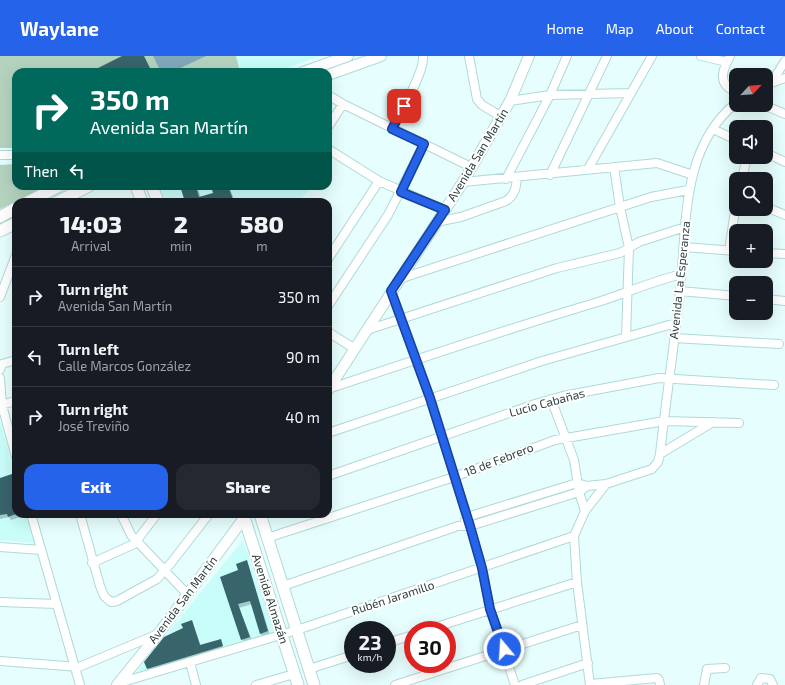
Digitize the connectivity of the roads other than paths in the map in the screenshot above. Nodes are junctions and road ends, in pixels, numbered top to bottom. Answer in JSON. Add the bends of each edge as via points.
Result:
{"nodes":[{"id":1,"x":348,"y":56,"type":"edge"},
{"id":2,"x":381,"y":56,"type":"edge"},
{"id":3,"x":423,"y":56,"type":"edge"},
{"id":4,"x":469,"y":56,"type":"edge"},
{"id":5,"x":529,"y":56,"type":"edge"},
{"id":6,"x":567,"y":56,"type":"edge"},
{"id":7,"x":607,"y":56,"type":"edge"},
{"id":8,"x":652,"y":56,"type":"edge"},
{"id":9,"x":702,"y":56,"type":"edge"},
{"id":10,"x":728,"y":59,"type":"edge"},
{"id":11,"x":785,"y":60,"type":"edge"},
{"id":12,"x":314,"y":68,"type":"edge"},
{"id":13,"x":332,"y":74,"type":"edge"},
{"id":14,"x":773,"y":78,"type":"edge"},
{"id":15,"x":785,"y":78,"type":"edge"},
{"id":16,"x":773,"y":82,"type":"edge"},
{"id":17,"x":729,"y":88,"type":"edge"},
{"id":18,"x":629,"y":93,"type":"junction"},
{"id":19,"x":590,"y":94,"type":"junction"},
{"id":20,"x":550,"y":95,"type":"junction"},
{"id":21,"x":332,"y":97,"type":"edge"},
{"id":22,"x":510,"y":101,"type":"junction"},
{"id":23,"x":343,"y":104,"type":"junction"},
{"id":24,"x":773,"y":109,"type":"edge"},
{"id":25,"x":729,"y":110,"type":"edge"},
{"id":26,"x":785,"y":114,"type":"edge"},
{"id":27,"x":502,"y":117,"type":"junction"},
{"id":28,"x":332,"y":121,"type":"edge"},
{"id":29,"x":392,"y":129,"type":"junction"},
{"id":30,"x":713,"y":129,"type":"junction"},
{"id":31,"x":729,"y":137,"type":"edge"},
{"id":32,"x":424,"y":144,"type":"junction"},
{"id":33,"x":332,"y":152,"type":"edge"},
{"id":34,"x":0,"y":155,"type":"edge"},
{"id":35,"x":12,"y":155,"type":"edge"},
{"id":36,"x":773,"y":156,"type":"edge"},
{"id":37,"x":785,"y":162,"type":"edge"},
{"id":38,"x":471,"y":167,"type":"junction"},
{"id":39,"x":614,"y":167,"type":"junction"},
{"id":40,"x":588,"y":169,"type":"junction"},
{"id":41,"x":550,"y":175,"type":"junction"},
{"id":42,"x":692,"y":175,"type":"junction"},
{"id":43,"x":517,"y":178,"type":"junction"},
{"id":44,"x":506,"y":179,"type":"junction"},
{"id":45,"x":379,"y":181,"type":"junction"},
{"id":46,"x":463,"y":182,"type":"junction"},
{"id":47,"x":51,"y":190,"type":"edge"},
{"id":48,"x":81,"y":190,"type":"edge"},
{"id":49,"x":688,"y":190,"type":"junction"},
{"id":50,"x":401,"y":192,"type":"junction"},
{"id":51,"x":36,"y":198,"type":"edge"},
{"id":52,"x":65,"y":198,"type":"edge"},
{"id":53,"x":620,"y":207,"type":"junction"},
{"id":54,"x":12,"y":210,"type":"edge"},
{"id":55,"x":445,"y":210,"type":"junction"},
{"id":56,"x":773,"y":210,"type":"edge"},
{"id":57,"x":785,"y":215,"type":"edge"},
{"id":58,"x":0,"y":216,"type":"edge"},
{"id":59,"x":436,"y":222,"type":"junction"},
{"id":60,"x":12,"y":225,"type":"edge"},
{"id":61,"x":685,"y":227,"type":"junction"},
{"id":62,"x":0,"y":231,"type":"edge"},
{"id":63,"x":684,"y":247,"type":"junction"},
{"id":64,"x":629,"y":248,"type":"junction"},
{"id":65,"x":729,"y":251,"type":"edge"},
{"id":66,"x":332,"y":253,"type":"edge"},
{"id":67,"x":773,"y":253,"type":"edge"},
{"id":68,"x":785,"y":254,"type":"edge"},
{"id":69,"x":12,"y":263,"type":"edge"},
{"id":70,"x":682,"y":274,"type":"junction"},
{"id":71,"x":399,"y":279,"type":"junction"},
{"id":72,"x":3,"y":281,"type":"edge"},
{"id":73,"x":391,"y":291,"type":"junction"},
{"id":74,"x":680,"y":291,"type":"junction"},
{"id":75,"x":628,"y":292,"type":"junction"},
{"id":76,"x":729,"y":295,"type":"edge"},
{"id":77,"x":0,"y":296,"type":"edge"},
{"id":78,"x":332,"y":300,"type":"edge"},
{"id":79,"x":773,"y":300,"type":"edge"},
{"id":80,"x":785,"y":301,"type":"edge"},
{"id":81,"x":402,"y":319,"type":"junction"},
{"id":82,"x":676,"y":323,"type":"junction"},
{"id":83,"x":366,"y":330,"type":"junction"},
{"id":84,"x":332,"y":335,"type":"edge"},
{"id":85,"x":626,"y":337,"type":"junction"},
{"id":86,"x":674,"y":338,"type":"junction"},
{"id":87,"x":779,"y":344,"type":"dead end"},
{"id":88,"x":354,"y":349,"type":"junction"},
{"id":89,"x":417,"y":359,"type":"junction"},
{"id":90,"x":12,"y":361,"type":"edge"},
{"id":91,"x":0,"y":370,"type":"edge"},
{"id":92,"x":0,"y":378,"type":"edge"},
{"id":93,"x":669,"y":378,"type":"junction"},
{"id":94,"x":332,"y":384,"type":"edge"},
{"id":95,"x":774,"y":385,"type":"dead end"},
{"id":96,"x":332,"y":389,"type":"edge"},
{"id":97,"x":0,"y":392,"type":"edge"},
{"id":98,"x":430,"y":398,"type":"junction"},
{"id":99,"x":551,"y":399,"type":"junction"},
{"id":100,"x":12,"y":402,"type":"edge"},
{"id":101,"x":1,"y":405,"type":"edge"},
{"id":102,"x":664,"y":421,"type":"junction"},
{"id":103,"x":713,"y":422,"type":"junction"},
{"id":104,"x":739,"y":423,"type":"dead end"},
{"id":105,"x":332,"y":432,"type":"edge"},
{"id":106,"x":441,"y":436,"type":"junction"},
{"id":107,"x":565,"y":438,"type":"junction"},
{"id":108,"x":12,"y":443,"type":"edge"},
{"id":109,"x":660,"y":454,"type":"junction"},
{"id":110,"x":332,"y":475,"type":"edge"},
{"id":111,"x":454,"y":477,"type":"junction"},
{"id":112,"x":577,"y":483,"type":"junction"},
{"id":113,"x":606,"y":484,"type":"junction"},
{"id":114,"x":587,"y":486,"type":"junction"},
{"id":115,"x":579,"y":492,"type":"junction"},
{"id":116,"x":585,"y":512,"type":"junction"},
{"id":117,"x":332,"y":517,"type":"edge"},
{"id":118,"x":468,"y":517,"type":"junction"},
{"id":119,"x":32,"y":518,"type":"edge"},
{"id":120,"x":81,"y":518,"type":"edge"},
{"id":121,"x":123,"y":518,"type":"edge"},
{"id":122,"x":154,"y":518,"type":"edge"},
{"id":123,"x":206,"y":518,"type":"edge"},
{"id":124,"x":243,"y":518,"type":"edge"},
{"id":125,"x":246,"y":518,"type":"edge"},
{"id":126,"x":261,"y":518,"type":"edge"},
{"id":127,"x":329,"y":518,"type":"edge"},
{"id":128,"x":458,"y":526,"type":"junction"},
{"id":129,"x":470,"y":526,"type":"junction"},
{"id":130,"x":574,"y":536,"type":"junction"},
{"id":131,"x":268,"y":538,"type":"junction"},
{"id":132,"x":138,"y":540,"type":"junction"},
{"id":133,"x":0,"y":547,"type":"edge"},
{"id":134,"x":41,"y":550,"type":"junction"},
{"id":135,"x":92,"y":563,"type":"junction"},
{"id":136,"x":482,"y":568,"type":"junction"},
{"id":137,"x":165,"y":571,"type":"junction"},
{"id":138,"x":577,"y":582,"type":"junction"},
{"id":139,"x":283,"y":586,"type":"junction"},
{"id":140,"x":187,"y":594,"type":"junction"},
{"id":141,"x":0,"y":602,"type":"edge"},
{"id":142,"x":57,"y":604,"type":"junction"},
{"id":143,"x":490,"y":609,"type":"junction"},
{"id":144,"x":454,"y":621,"type":"edge"},
{"id":145,"x":582,"y":625,"type":"junction"},
{"id":146,"x":297,"y":630,"type":"junction"},
{"id":147,"x":159,"y":634,"type":"junction"},
{"id":148,"x":281,"y":635,"type":"junction"},
{"id":149,"x":504,"y":649,"type":"junction"},
{"id":150,"x":344,"y":658,"type":"edge"},
{"id":151,"x":0,"y":661,"type":"edge"},
{"id":152,"x":190,"y":662,"type":"junction"},
{"id":153,"x":588,"y":663,"type":"junction"},
{"id":154,"x":75,"y":666,"type":"junction"},
{"id":155,"x":725,"y":668,"type":"dead end"},
{"id":156,"x":309,"y":669,"type":"junction"},
{"id":157,"x":294,"y":674,"type":"junction"},
{"id":158,"x":659,"y":682,"type":"edge"},
{"id":159,"x":620,"y":683,"type":"edge"},
{"id":160,"x":118,"y":684,"type":"edge"},
{"id":161,"x":590,"y":684,"type":"edge"},
{"id":162,"x":80,"y":685,"type":"edge"},
{"id":163,"x":196,"y":685,"type":"edge"},
{"id":164,"x":256,"y":685,"type":"edge"},
{"id":165,"x":298,"y":685,"type":"edge"},
{"id":166,"x":314,"y":685,"type":"edge"},
{"id":167,"x":395,"y":685,"type":"edge"},
{"id":168,"x":515,"y":685,"type":"edge"},
{"id":169,"x":522,"y":685,"type":"edge"},
{"id":170,"x":704,"y":685,"type":"edge"},
{"id":171,"x":757,"y":685,"type":"edge"},
{"id":172,"x":772,"y":685,"type":"edge"}],
"edges":[{"from":1,"to":12,"type":"street"},
{"from":2,"to":13,"type":"street"},
{"from":3,"to":29,"type":"street","via":[[421,70]]},
{"from":4,"to":27,"type":"street","via":[[477,99]]},
{"from":5,"to":22,"type":"street","name":"Avenida San Martín"},
{"from":6,"to":20,"type":"street"},
{"from":7,"to":19,"type":"street"},
{"from":8,"to":18,"type":"street"},
{"from":9,"to":10,"type":"street"},
{"from":10,"to":17,"type":"street","via":[[723,76],[724,85]]},
{"from":11,"to":14,"type":"street"},
{"from":15,"to":16,"type":"street"},
{"from":18,"to":19,"type":"street"},
{"from":18,"to":40,"type":"street"},
{"from":19,"to":20,"type":"street"},
{"from":19,"to":41,"type":"street"},
{"from":20,"to":22,"type":"street"},
{"from":20,"to":44,"type":"street"},
{"from":21,"to":23,"type":"street"},
{"from":22,"to":27,"type":"street","name":"Avenida San Martín"},
{"from":23,"to":28,"type":"street"},
{"from":23,"to":29,"type":"street"},
{"from":24,"to":26,"type":"street"},
{"from":25,"to":30,"type":"street","name":"Avenida La Esperanza"},
{"from":27,"to":38,"type":"street","name":"Avenida San Martín"},
{"from":29,"to":32,"type":"street"},
{"from":30,"to":31,"type":"street"},
{"from":30,"to":42,"type":"street","name":"Avenida La Esperanza","via":[[705,141]]},
{"from":32,"to":38,"type":"street"},
{"from":32,"to":50,"type":"street"},
{"from":33,"to":45,"type":"street"},
{"from":34,"to":35,"type":"street"},
{"from":36,"to":37,"type":"street"},
{"from":38,"to":46,"type":"street","name":"Avenida San Martín"},
{"from":39,"to":40,"type":"street"},
{"from":39,"to":42,"type":"street","via":[[657,163]]},
{"from":39,"to":53,"type":"street"},
{"from":40,"to":41,"type":"street"},
{"from":41,"to":43,"type":"street"},
{"from":42,"to":49,"type":"street","name":"Avenida La Esperanza"},
{"from":43,"to":44,"type":"street"},
{"from":43,"to":59,"type":"street","via":[[515,191],[506,201],[461,217]]},
{"from":44,"to":46,"type":"street"},
{"from":45,"to":50,"type":"street"},
{"from":45,"to":66,"type":"street"},
{"from":46,"to":55,"type":"street","name":"Avenida San Martín"},
{"from":47,"to":51,"type":"main road"},
{"from":48,"to":52,"type":"main road"},
{"from":49,"to":53,"type":"street","via":[[651,197]]},
{"from":49,"to":61,"type":"street","name":"Avenida La Esperanza"},
{"from":50,"to":55,"type":"street"},
{"from":50,"to":78,"type":"street"},
{"from":53,"to":64,"type":"street"},
{"from":53,"to":71,"type":"street"},
{"from":54,"to":58,"type":"main road"},
{"from":55,"to":59,"type":"street","name":"Avenida San Martín"},
{"from":56,"to":57,"type":"street"},
{"from":59,"to":71,"type":"street","name":"Avenida San Martín"},
{"from":60,"to":62,"type":"main road"},
{"from":61,"to":63,"type":"street","name":"Avenida La Esperanza"},
{"from":61,"to":64,"type":"street","via":[[639,242]]},
{"from":63,"to":65,"type":"street"},
{"from":63,"to":70,"type":"street","name":"Avenida La Esperanza"},
{"from":64,"to":75,"type":"street"},
{"from":64,"to":81,"type":"street","via":[[620,253],[557,268]]},
{"from":67,"to":68,"type":"street"},
{"from":69,"to":72,"type":"street"},
{"from":70,"to":74,"type":"street","name":"Avenida La Esperanza"},
{"from":70,"to":75,"type":"street"},
{"from":71,"to":73,"type":"street","name":"Avenida San Martín"},
{"from":72,"to":77,"type":"street"},
{"from":73,"to":81,"type":"street"},
{"from":73,"to":83,"type":"street","name":"Avenida San Martín"},
{"from":74,"to":76,"type":"street"},
{"from":74,"to":82,"type":"street","name":"Avenida La Esperanza"},
{"from":75,"to":85,"type":"street"},
{"from":75,"to":89,"type":"street"},
{"from":79,"to":80,"type":"street"},
{"from":81,"to":83,"type":"street"},
{"from":81,"to":89,"type":"street"},
{"from":82,"to":85,"type":"street"},
{"from":82,"to":86,"type":"street","name":"Avenida La Esperanza"},
{"from":83,"to":88,"type":"street","name":"Avenida San Martín"},
{"from":84,"to":88,"type":"street"},
{"from":85,"to":98,"type":"street","via":[[542,361]]},
{"from":86,"to":87,"type":"street"},
{"from":86,"to":93,"type":"street","name":"Avenida La Esperanza"},
{"from":88,"to":94,"type":"street","name":"Avenida San Martín"},
{"from":89,"to":96,"type":"street"},
{"from":89,"to":98,"type":"street"},
{"from":90,"to":91,"type":"street","via":[[1,365]]},
{"from":92,"to":97,"type":"street"},
{"from":93,"to":95,"type":"street","name":"Lucio Cabañas"},
{"from":93,"to":99,"type":"street","name":"Lucio Cabañas","via":[[650,379]]},
{"from":93,"to":102,"type":"street","name":"Avenida La Esperanza"},
{"from":97,"to":101,"type":"street"},
{"from":98,"to":105,"type":"street"},
{"from":98,"to":106,"type":"street"},
{"from":99,"to":106,"type":"street","name":"Lucio Cabañas"},
{"from":99,"to":107,"type":"street"},
{"from":100,"to":101,"type":"street"},
{"from":101,"to":108,"type":"street"},
{"from":102,"to":103,"type":"street","name":"18 de Febrero"},
{"from":102,"to":107,"type":"street","name":"18 de Febrero"},
{"from":102,"to":109,"type":"street","name":"Avenida La Esperanza"},
{"from":103,"to":104,"type":"street","name":"18 de Febrero"},
{"from":103,"to":109,"type":"street"},
{"from":106,"to":110,"type":"street","name":"Lucio Cabañas"},
{"from":106,"to":111,"type":"street"},
{"from":107,"to":111,"type":"street","name":"18 de Febrero","via":[[539,444]]},
{"from":107,"to":112,"type":"street","via":[[574,460]]},
{"from":109,"to":113,"type":"street","name":"Avenida La Esperanza","via":[[652,469]]},
{"from":111,"to":117,"type":"street","name":"18 de Febrero"},
{"from":111,"to":118,"type":"street"},
{"from":112,"to":114,"type":"street"},
{"from":112,"to":115,"type":"street"},
{"from":112,"to":118,"type":"street"},
{"from":113,"to":114,"type":"street"},
{"from":113,"to":116,"type":"street"},
{"from":114,"to":115,"type":"street"},
{"from":115,"to":116,"type":"street"},
{"from":115,"to":129,"type":"street"},
{"from":116,"to":130,"type":"street"},
{"from":118,"to":128,"type":"street"},
{"from":118,"to":129,"type":"street"},
{"from":119,"to":134,"type":"street"},
{"from":120,"to":135,"type":"street"},
{"from":121,"to":132,"type":"street","via":[[131,535]]},
{"from":122,"to":132,"type":"street"},
{"from":123,"to":137,"type":"street"},
{"from":124,"to":140,"type":"street","name":"Avenida San Martín"},
{"from":125,"to":148,"type":"main road","name":"Avenida Almazán"},
{"from":126,"to":131,"type":"main road","name":"Avenida Almazán"},
{"from":127,"to":131,"type":"street","name":"18 de Febrero"},
{"from":128,"to":129,"type":"street"},
{"from":128,"to":139,"type":"street"},
{"from":129,"to":136,"type":"street"},
{"from":130,"to":136,"type":"street","name":"Rubén Jaramillo"},
{"from":130,"to":138,"type":"street"},
{"from":131,"to":139,"type":"main road","name":"Avenida Almazán"},
{"from":132,"to":135,"type":"street","via":[[126,549]]},
{"from":132,"to":137,"type":"street"},
{"from":133,"to":134,"type":"street"},
{"from":134,"to":142,"type":"street"},
{"from":135,"to":137,"type":"street","via":[[102,591],[109,602],[117,601],[149,584]]},
{"from":136,"to":143,"type":"street"},
{"from":136,"to":146,"type":"street","name":"Rubén Jaramillo"},
{"from":137,"to":140,"type":"street"},
{"from":138,"to":143,"type":"street"},
{"from":138,"to":145,"type":"street"},
{"from":139,"to":146,"type":"main road","name":"Avenida Almazán"},
{"from":140,"to":147,"type":"street","name":"Avenida San Martín"},
{"from":141,"to":142,"type":"street"},
{"from":142,"to":154,"type":"street"},
{"from":143,"to":144,"type":"street"},
{"from":143,"to":149,"type":"street"},
{"from":145,"to":149,"type":"street"},
{"from":145,"to":153,"type":"street"},
{"from":146,"to":148,"type":"street","name":"Rubén Jaramillo"},
{"from":146,"to":156,"type":"main road","name":"Avenida Almazán"},
{"from":147,"to":154,"type":"street","via":[[82,666]]},
{"from":147,"to":160,"type":"street","name":"Avenida San Martín"},
{"from":148,"to":152,"type":"street","name":"Rubén Jaramillo"},
{"from":148,"to":157,"type":"main road","name":"Avenida Almazán"},
{"from":149,"to":167,"type":"street"},
{"from":149,"to":168,"type":"street"},
{"from":150,"to":156,"type":"street"},
{"from":151,"to":154,"type":"street"},
{"from":152,"to":160,"type":"street","name":"Rubén Jaramillo"},
{"from":152,"to":163,"type":"street"},
{"from":153,"to":161,"type":"street"},
{"from":153,"to":169,"type":"street"},
{"from":154,"to":162,"type":"street"},
{"from":155,"to":170,"type":"street","via":[[707,669]]},
{"from":156,"to":166,"type":"main road","name":"Avenida Almazán"},
{"from":157,"to":164,"type":"street"},
{"from":157,"to":165,"type":"main road","name":"Avenida Almazán"},
{"from":158,"to":159,"type":"street"},
{"from":159,"to":161,"type":"street"},
{"from":171,"to":172,"type":"street","via":[[761,678],[770,680]]}]}
